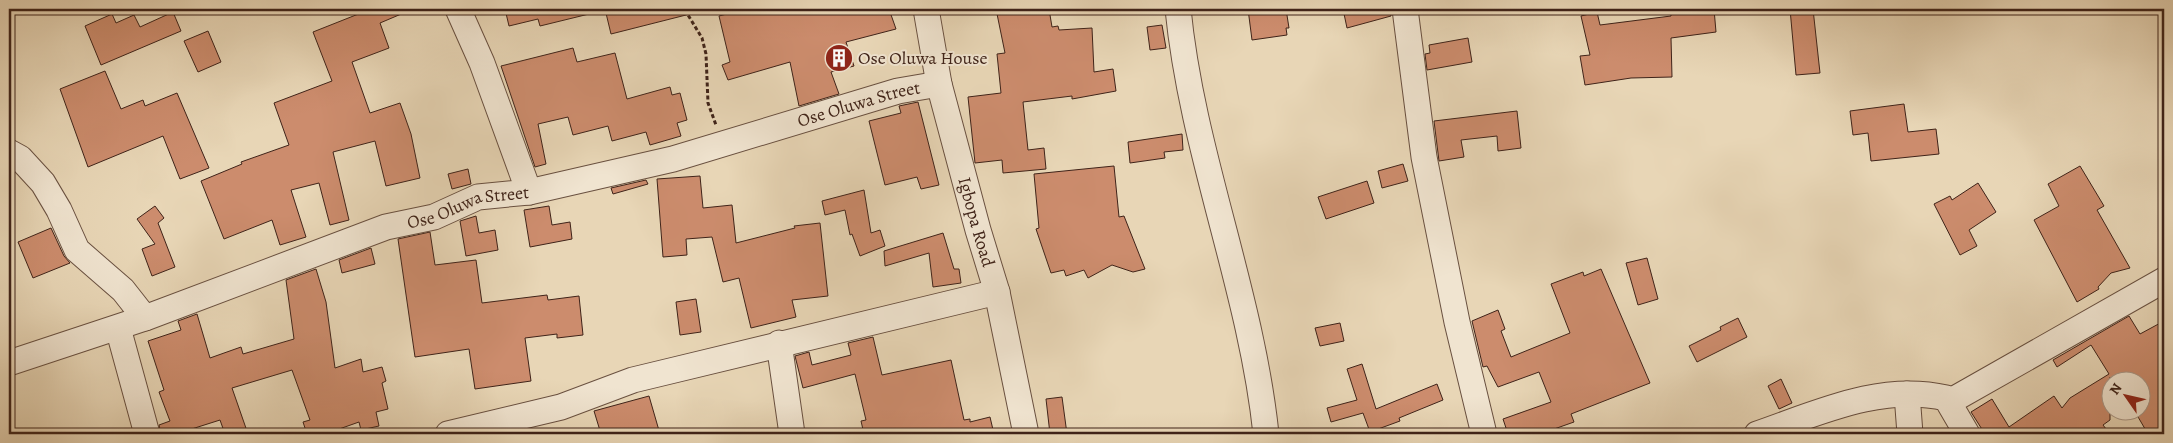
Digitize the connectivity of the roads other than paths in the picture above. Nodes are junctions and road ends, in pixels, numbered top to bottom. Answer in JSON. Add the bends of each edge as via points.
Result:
{"nodes":[{"id":1,"x":458,"y":9,"type":"edge"},
{"id":2,"x":926,"y":9,"type":"edge"},
{"id":3,"x":1178,"y":9,"type":"edge"},
{"id":4,"x":1405,"y":9,"type":"edge"},
{"id":5,"x":939,"y":84,"type":"junction"},
{"id":6,"x":9,"y":152,"type":"edge"},
{"id":7,"x":529,"y":192,"type":"junction"},
{"id":8,"x":2164,"y":280,"type":"edge"},
{"id":9,"x":997,"y":292,"type":"junction"},
{"id":10,"x":146,"y":318,"type":"junction"},
{"id":11,"x":118,"y":328,"type":"junction"},
{"id":12,"x":779,"y":343,"type":"junction"},
{"id":13,"x":9,"y":364,"type":"edge"},
{"id":14,"x":1907,"y":394,"type":"junction"},
{"id":15,"x":1949,"y":402,"type":"junction"},
{"id":16,"x":148,"y":434,"type":"edge"},
{"id":17,"x":448,"y":434,"type":"edge"},
{"id":18,"x":792,"y":434,"type":"edge"},
{"id":19,"x":1026,"y":434,"type":"edge"},
{"id":20,"x":1266,"y":434,"type":"edge"},
{"id":21,"x":1484,"y":434,"type":"edge"},
{"id":22,"x":1758,"y":434,"type":"edge"},
{"id":23,"x":1910,"y":434,"type":"edge"},
{"id":24,"x":1967,"y":434,"type":"edge"}],
"edges":[{"from":1,"to":7,"type":"street"},
{"from":2,"to":5,"type":"street","name":"Igbopa Road"},
{"from":3,"to":20,"type":"street","via":[[1193,101],[1258,368]]},
{"from":4,"to":21,"type":"street","via":[[1424,158],[1457,322]]},
{"from":5,"to":7,"type":"street","name":"Ose Oluwa Street","via":[[898,91],[673,159]]},
{"from":5,"to":9,"type":"street","name":"Igbopa Road"},
{"from":6,"to":10,"type":"street","via":[[20,158],[43,183],[77,250],[122,290]]},
{"from":7,"to":10,"type":"street","name":"Ose Oluwa Street","via":[[478,197],[434,217],[386,227]]},
{"from":8,"to":15,"type":"street"},
{"from":9,"to":12,"type":"street"},
{"from":9,"to":19,"type":"street","name":"Igbopa Road"},
{"from":10,"to":11,"type":"street","name":"Ose Oluwa Street"},
{"from":11,"to":13,"type":"street","name":"Ose Oluwa Street"},
{"from":11,"to":16,"type":"street"},
{"from":12,"to":17,"type":"street","via":[[633,380],[561,407]]},
{"from":12,"to":18,"type":"street"},
{"from":14,"to":15,"type":"street","via":[[1936,396]]},
{"from":14,"to":22,"type":"street","via":[[1855,400]]},
{"from":14,"to":23,"type":"street"},
{"from":15,"to":24,"type":"street"}]}
